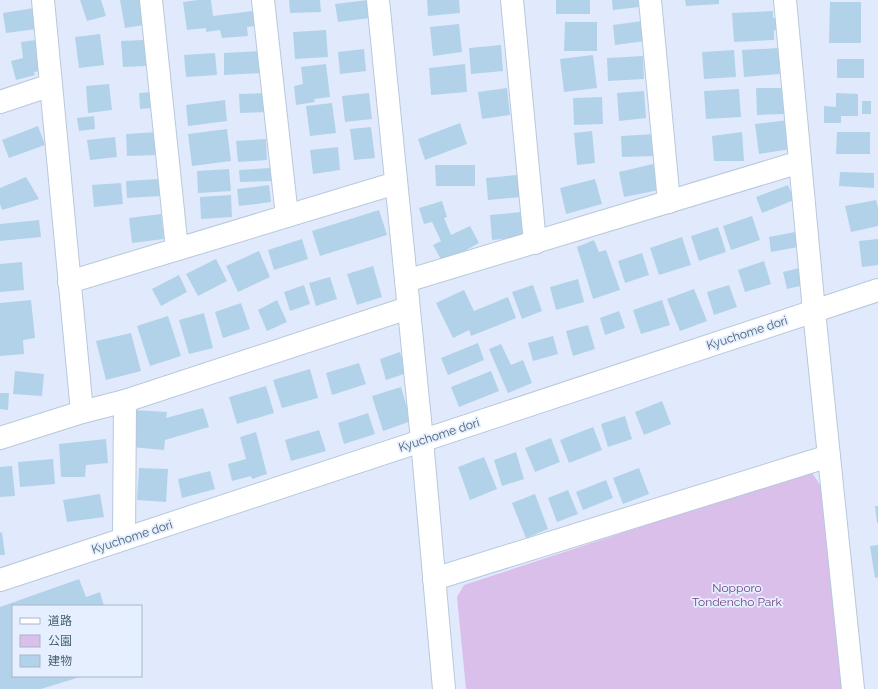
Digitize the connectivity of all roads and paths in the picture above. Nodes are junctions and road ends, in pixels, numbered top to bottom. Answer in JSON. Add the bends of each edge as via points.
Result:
{"nodes":[{"id":1,"x":43,"y":0,"type":"edge"},
{"id":2,"x":151,"y":0,"type":"edge"},
{"id":3,"x":263,"y":0,"type":"edge"},
{"id":4,"x":378,"y":0,"type":"edge"},
{"id":5,"x":512,"y":0,"type":"edge"},
{"id":6,"x":650,"y":0,"type":"edge"},
{"id":7,"x":785,"y":0,"type":"edge"},
{"id":8,"x":51,"y":85,"type":"junction"},
{"id":9,"x":0,"y":102,"type":"edge"},
{"id":10,"x":800,"y":162,"type":"junction"},
{"id":11,"x":396,"y":183,"type":"junction"},
{"id":12,"x":669,"y":202,"type":"junction"},
{"id":13,"x":286,"y":216,"type":"junction"},
{"id":14,"x":535,"y":242,"type":"junction"},
{"id":15,"x":177,"y":249,"type":"junction"},
{"id":16,"x":69,"y":282,"type":"junction"},
{"id":17,"x":406,"y":282,"type":"junction"},
{"id":18,"x":878,"y":290,"type":"edge"},
{"id":19,"x":408,"y":308,"type":"junction"},
{"id":20,"x":814,"y":311,"type":"junction"},
{"id":21,"x":125,"y":401,"type":"junction"},
{"id":22,"x":82,"y":412,"type":"junction"},
{"id":23,"x":0,"y":438,"type":"edge"},
{"id":24,"x":422,"y":440,"type":"junction"},
{"id":25,"x":829,"y":456,"type":"junction"},
{"id":26,"x":124,"y":539,"type":"junction"},
{"id":27,"x":434,"y":579,"type":"junction"},
{"id":28,"x":0,"y":580,"type":"edge"},
{"id":29,"x":444,"y":689,"type":"edge"},
{"id":30,"x":853,"y":689,"type":"edge"}],
"edges":[{"from":1,"to":8,"type":"street"},
{"from":2,"to":15,"type":"street"},
{"from":3,"to":13,"type":"street"},
{"from":4,"to":11,"type":"street"},
{"from":5,"to":14,"type":"street"},
{"from":6,"to":12,"type":"street"},
{"from":7,"to":10,"type":"street"},
{"from":8,"to":9,"type":"street"},
{"from":8,"to":16,"type":"street"},
{"from":10,"to":12,"type":"street"},
{"from":10,"to":20,"type":"street"},
{"from":11,"to":13,"type":"street"},
{"from":11,"to":17,"type":"street"},
{"from":12,"to":14,"type":"street"},
{"from":13,"to":15,"type":"street"},
{"from":14,"to":17,"type":"street"},
{"from":15,"to":16,"type":"street"},
{"from":16,"to":22,"type":"street"},
{"from":17,"to":19,"type":"street"},
{"from":18,"to":20,"type":"street","name":"Kyuchome dori"},
{"from":19,"to":21,"type":"street"},
{"from":19,"to":24,"type":"street"},
{"from":20,"to":24,"type":"street","name":"Kyuchome dori"},
{"from":20,"to":25,"type":"street"},
{"from":21,"to":22,"type":"street"},
{"from":21,"to":26,"type":"street"},
{"from":22,"to":23,"type":"street"},
{"from":24,"to":26,"type":"street","name":"Kyuchome dori"},
{"from":24,"to":27,"type":"street"},
{"from":25,"to":27,"type":"street"},
{"from":25,"to":30,"type":"street"},
{"from":26,"to":28,"type":"street","name":"Kyuchome dori"},
{"from":27,"to":29,"type":"street"}]}
